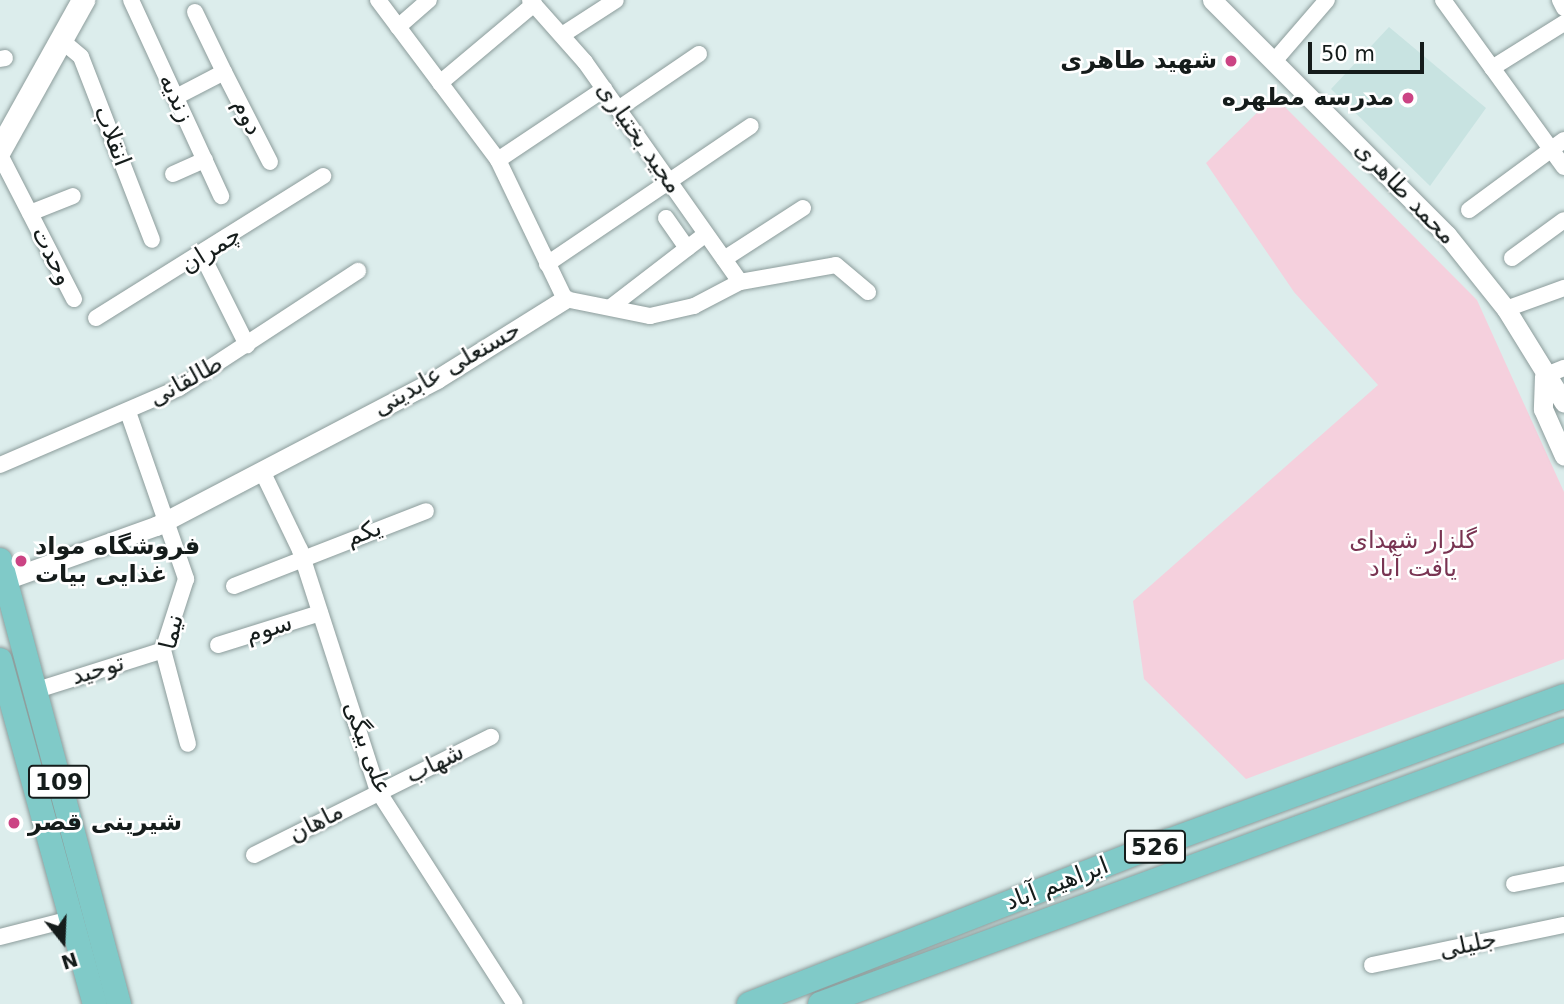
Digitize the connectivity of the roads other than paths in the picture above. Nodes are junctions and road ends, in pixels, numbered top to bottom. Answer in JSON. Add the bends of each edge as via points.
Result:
{"nodes":[{"id":1,"x":83,"y":0,"type":"edge"},
{"id":2,"x":131,"y":0,"type":"edge"},
{"id":3,"x":378,"y":0,"type":"edge"},
{"id":4,"x":429,"y":0,"type":"edge"},
{"id":5,"x":616,"y":0,"type":"edge"},
{"id":6,"x":1212,"y":0,"type":"edge"},
{"id":7,"x":1327,"y":0,"type":"edge"},
{"id":8,"x":1443,"y":0,"type":"edge"},
{"id":9,"x":1560,"y":0,"type":"edge"},
{"id":10,"x":532,"y":2,"type":"edge"},
{"id":11,"x":1564,"y":8,"type":"edge"},
{"id":12,"x":195,"y":12,"type":"dead end"},
{"id":13,"x":1564,"y":23,"type":"edge"},
{"id":14,"x":398,"y":27,"type":"junction"},
{"id":15,"x":562,"y":35,"type":"junction"},
{"id":16,"x":61,"y":40,"type":"junction"},
{"id":17,"x":699,"y":54,"type":"dead end"},
{"id":18,"x":1276,"y":59,"type":"junction"},
{"id":19,"x":1492,"y":68,"type":"junction"},
{"id":20,"x":224,"y":72,"type":"junction"},
{"id":21,"x":440,"y":83,"type":"junction"},
{"id":22,"x":604,"y":89,"type":"junction"},
{"id":23,"x":176,"y":97,"type":"junction"},
{"id":24,"x":618,"y":108,"type":"junction"},
{"id":25,"x":751,"y":127,"type":"dead end"},
{"id":26,"x":1558,"y":144,"type":"edge"},
{"id":27,"x":0,"y":149,"type":"edge"},
{"id":28,"x":0,"y":155,"type":"edge"},
{"id":29,"x":205,"y":160,"type":"junction"},
{"id":30,"x":498,"y":160,"type":"junction"},
{"id":31,"x":270,"y":162,"type":"dead end"},
{"id":32,"x":1564,"y":167,"type":"edge"},
{"id":33,"x":173,"y":174,"type":"dead end"},
{"id":34,"x":323,"y":176,"type":"dead end"},
{"id":35,"x":671,"y":183,"type":"junction"},
{"id":36,"x":221,"y":195,"type":"dead end"},
{"id":37,"x":73,"y":197,"type":"dead end"},
{"id":38,"x":803,"y":208,"type":"dead end"},
{"id":39,"x":1469,"y":210,"type":"dead end"},
{"id":40,"x":30,"y":214,"type":"junction"},
{"id":41,"x":666,"y":218,"type":"dead end"},
{"id":42,"x":1564,"y":220,"type":"edge"},
{"id":43,"x":706,"y":234,"type":"junction"},
{"id":44,"x":152,"y":240,"type":"dead end"},
{"id":45,"x":687,"y":248,"type":"junction"},
{"id":46,"x":202,"y":256,"type":"junction"},
{"id":47,"x":1512,"y":258,"type":"dead end"},
{"id":48,"x":724,"y":259,"type":"junction"},
{"id":49,"x":547,"y":264,"type":"junction"},
{"id":50,"x":358,"y":271,"type":"dead end"},
{"id":51,"x":740,"y":282,"type":"junction"},
{"id":52,"x":1564,"y":288,"type":"edge"},
{"id":53,"x":868,"y":292,"type":"dead end"},
{"id":54,"x":74,"y":299,"type":"dead end"},
{"id":55,"x":565,"y":299,"type":"junction"},
{"id":56,"x":612,"y":306,"type":"junction"},
{"id":57,"x":1506,"y":309,"type":"junction"},
{"id":58,"x":96,"y":318,"type":"dead end"},
{"id":59,"x":247,"y":345,"type":"junction"},
{"id":60,"x":1564,"y":368,"type":"edge"},
{"id":61,"x":1544,"y":376,"type":"junction"},
{"id":62,"x":1564,"y":403,"type":"edge"},
{"id":63,"x":128,"y":412,"type":"junction"},
{"id":64,"x":1564,"y":456,"type":"edge"},
{"id":65,"x":0,"y":465,"type":"edge"},
{"id":66,"x":262,"y":471,"type":"junction"},
{"id":67,"x":426,"y":511,"type":"dead end"},
{"id":68,"x":164,"y":522,"type":"junction"},
{"id":69,"x":302,"y":556,"type":"junction"},
{"id":70,"x":3,"y":570,"type":"edge"},
{"id":71,"x":234,"y":586,"type":"dead end"},
{"id":72,"x":320,"y":613,"type":"junction"},
{"id":73,"x":218,"y":645,"type":"dead end"},
{"id":74,"x":163,"y":650,"type":"junction"},
{"id":75,"x":0,"y":662,"type":"edge"},
{"id":76,"x":34,"y":691,"type":"junction"},
{"id":77,"x":1564,"y":696,"type":"edge"},
{"id":78,"x":1564,"y":730,"type":"edge"},
{"id":79,"x":491,"y":737,"type":"dead end"},
{"id":80,"x":188,"y":744,"type":"dead end"},
{"id":81,"x":379,"y":791,"type":"junction"},
{"id":82,"x":1288,"y":797,"type":"junction"},
{"id":83,"x":1300,"y":828,"type":"junction"},
{"id":84,"x":254,"y":855,"type":"dead end"},
{"id":85,"x":1564,"y":874,"type":"edge"},
{"id":86,"x":1514,"y":884,"type":"dead end"},
{"id":87,"x":71,"y":919,"type":"junction"},
{"id":88,"x":1564,"y":925,"type":"edge"},
{"id":89,"x":0,"y":937,"type":"edge"},
{"id":90,"x":1372,"y":965,"type":"dead end"},
{"id":91,"x":95,"y":1004,"type":"edge"},
{"id":92,"x":119,"y":1004,"type":"edge"},
{"id":93,"x":515,"y":1004,"type":"edge"},
{"id":94,"x":749,"y":1004,"type":"edge"},
{"id":95,"x":820,"y":1004,"type":"edge"}],
"edges":[{"from":1,"to":16,"type":"main road"},
{"from":2,"to":23,"type":"street","name":"زندیه"},
{"from":3,"to":14,"type":"street"},
{"from":4,"to":14,"type":"street"},
{"from":5,"to":15,"type":"street"},
{"from":6,"to":18,"type":"street","name":"محمد طاهری"},
{"from":7,"to":18,"type":"street"},
{"from":8,"to":19,"type":"street"},
{"from":9,"to":11,"type":"street"},
{"from":10,"to":15,"type":"street","name":"مجید بختیاری"},
{"from":10,"to":21,"type":"street"},
{"from":12,"to":20,"type":"street","name":"دوم"},
{"from":13,"to":19,"type":"street"},
{"from":14,"to":21,"type":"street"},
{"from":15,"to":22,"type":"street","name":"مجید بختیاری"},
{"from":16,"to":27,"type":"main road"},
{"from":16,"to":44,"type":"street","name":"انقلاب","via":[[81,57]]},
{"from":17,"to":24,"type":"street"},
{"from":18,"to":57,"type":"street","name":"محمد طاهری","via":[[1447,235]]},
{"from":19,"to":26,"type":"street"},
{"from":20,"to":23,"type":"street","name":"دوم"},
{"from":20,"to":31,"type":"street","name":"دوم"},
{"from":21,"to":30,"type":"street"},
{"from":22,"to":24,"type":"street","name":"مجید بختیاری"},
{"from":22,"to":30,"type":"street"},
{"from":23,"to":29,"type":"street","name":"زندیه"},
{"from":24,"to":35,"type":"street","name":"مجید بختیاری"},
{"from":25,"to":35,"type":"street"},
{"from":26,"to":32,"type":"street"},
{"from":26,"to":39,"type":"street"},
{"from":28,"to":40,"type":"street","name":"وحدت"},
{"from":29,"to":33,"type":"street"},
{"from":29,"to":36,"type":"street","name":"زندیه"},
{"from":30,"to":49,"type":"street"},
{"from":34,"to":46,"type":"street","name":"چمران"},
{"from":35,"to":43,"type":"street","name":"مجید بختیاری"},
{"from":35,"to":49,"type":"street"},
{"from":37,"to":40,"type":"street","name":"وحدت"},
{"from":38,"to":48,"type":"street"},
{"from":40,"to":54,"type":"street","name":"وحدت"},
{"from":41,"to":45,"type":"street"},
{"from":42,"to":47,"type":"street"},
{"from":43,"to":45,"type":"street"},
{"from":43,"to":48,"type":"street","name":"مجید بختیاری"},
{"from":45,"to":56,"type":"street"},
{"from":46,"to":58,"type":"street","name":"چمران"},
{"from":46,"to":59,"type":"street"},
{"from":48,"to":51,"type":"street","name":"مجید بختیاری"},
{"from":49,"to":55,"type":"street"},
{"from":50,"to":59,"type":"street","name":"طالقانی"},
{"from":51,"to":53,"type":"street","via":[[836,265]]},
{"from":51,"to":56,"type":"street","via":[[694,306],[650,316]]},
{"from":52,"to":57,"type":"street"},
{"from":55,"to":56,"type":"street"},
{"from":55,"to":66,"type":"street","name":"حسنعلی عابدینی","via":[[437,379]]},
{"from":57,"to":61,"type":"street","name":"محمد طاهری"},
{"from":59,"to":63,"type":"street","name":"طالقانی","via":[[179,388]]},
{"from":60,"to":61,"type":"street"},
{"from":61,"to":62,"type":"street","name":"محمد طاهری"},
{"from":61,"to":64,"type":"street","via":[[1543,410]]},
{"from":63,"to":65,"type":"street","name":"طالقانی"},
{"from":63,"to":68,"type":"street","name":"نیما"},
{"from":66,"to":68,"type":"street","name":"حسنعلی عابدینی"},
{"from":66,"to":69,"type":"street","name":"علی بیگی"},
{"from":67,"to":69,"type":"street","name":"یکم"},
{"from":68,"to":70,"type":"street","name":"حسنعلی عابدینی"},
{"from":68,"to":74,"type":"street","name":"نیما","via":[[186,579]]},
{"from":69,"to":71,"type":"street"},
{"from":69,"to":72,"type":"street","name":"علی بیگی"},
{"from":70,"to":76,"type":"main road","number":"109"},
{"from":72,"to":73,"type":"street","name":"سوم"},
{"from":72,"to":81,"type":"street","name":"علی بیگی"},
{"from":74,"to":76,"type":"street","name":"توحید"},
{"from":74,"to":80,"type":"street","name":"نیما"},
{"from":75,"to":87,"type":"main road","number":"109"},
{"from":76,"to":92,"type":"main road","number":"109"},
{"from":77,"to":82,"type":"main road","name":"ابراهیم آباد","number":"526"},
{"from":78,"to":83,"type":"main road","name":"ابراهیم آباد","number":"526"},
{"from":79,"to":81,"type":"street","name":"شهاب"},
{"from":81,"to":84,"type":"street","name":"ماهان"},
{"from":81,"to":93,"type":"street","name":"علی بیگی"},
{"from":82,"to":83,"type":"main road"},
{"from":82,"to":94,"type":"main road","name":"ابراهیم آباد","number":"526"},
{"from":83,"to":95,"type":"main road","name":"ابراهیم آباد","number":"526"},
{"from":85,"to":86,"type":"street"},
{"from":87,"to":89,"type":"street"},
{"from":87,"to":91,"type":"main road","number":"109"},
{"from":88,"to":90,"type":"street","name":"جلیلی"}]}
